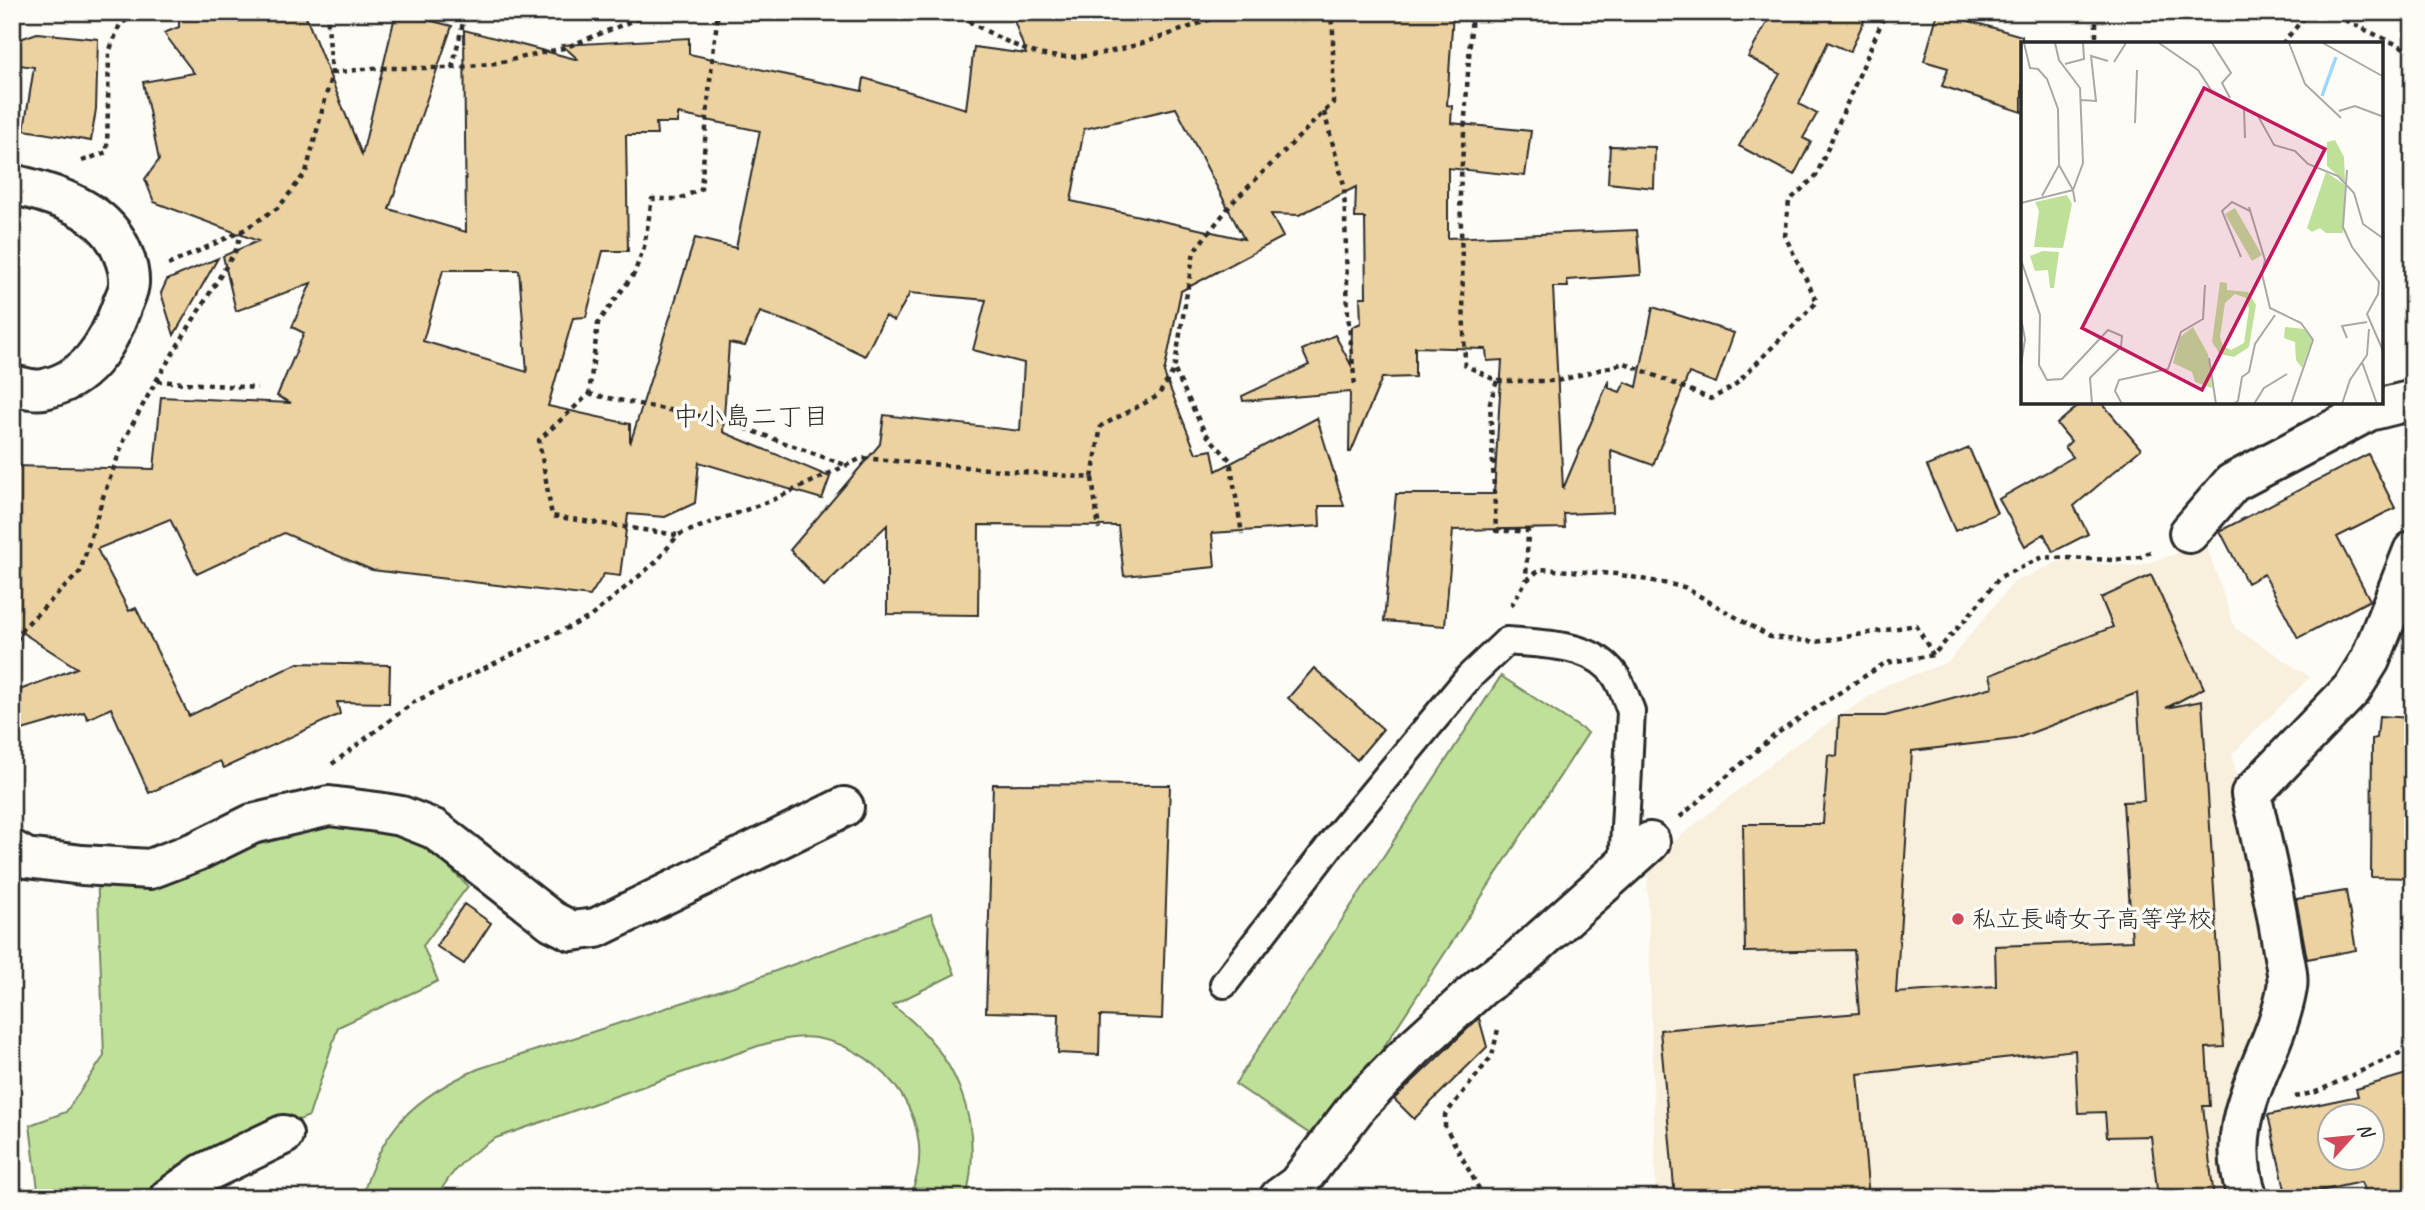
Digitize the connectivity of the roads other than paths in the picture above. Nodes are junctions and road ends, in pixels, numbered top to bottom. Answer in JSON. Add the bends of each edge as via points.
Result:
{"nodes":[{"id":1,"x":12,"y":184,"type":"edge"},
{"id":2,"x":12,"y":384,"type":"edge"},
{"id":3,"x":2413,"y":400,"type":"edge"},
{"id":4,"x":2189,"y":533,"type":"road end"},
{"id":5,"x":2413,"y":551,"type":"edge"},
{"id":6,"x":844,"y":807,"type":"dead end"},
{"id":7,"x":1650,"y":842,"type":"road end"},
{"id":8,"x":12,"y":850,"type":"edge"},
{"id":9,"x":1623,"y":867,"type":"junction"},
{"id":10,"x":1224,"y":984,"type":"dead end"},
{"id":11,"x":283,"y":1135,"type":"dead end"},
{"id":12,"x":169,"y":1198,"type":"edge"},
{"id":13,"x":1279,"y":1198,"type":"edge"},
{"id":14,"x":2248,"y":1198,"type":"edge"}],
"edges":[{"from":1,"to":2,"type":"street","via":[[61,200],[108,229],[121,249],[129,283],[105,347],[88,367],[67,382],[41,390]]},
{"from":3,"to":4,"type":"street","via":[[2369,411],[2232,483]]},
{"from":5,"to":14,"type":"street","via":[[2370,660],[2352,689],[2251,794],[2276,904],[2288,986],[2244,1109],[2238,1142]]},
{"from":6,"to":8,"type":"street","via":[[596,928],[572,931],[552,921],[434,829],[377,812],[329,806],[252,824],[150,869],[26,858]]},
{"from":7,"to":9,"type":"street"},
{"from":9,"to":10,"type":"lane","via":[[1631,711],[1622,687],[1608,666],[1585,653],[1507,641],[1469,677],[1339,834]]},
{"from":9,"to":13,"type":"street","via":[[1416,1046],[1359,1104],[1297,1185]]},
{"from":11,"to":12,"type":"street","via":[[204,1173]]}]}
